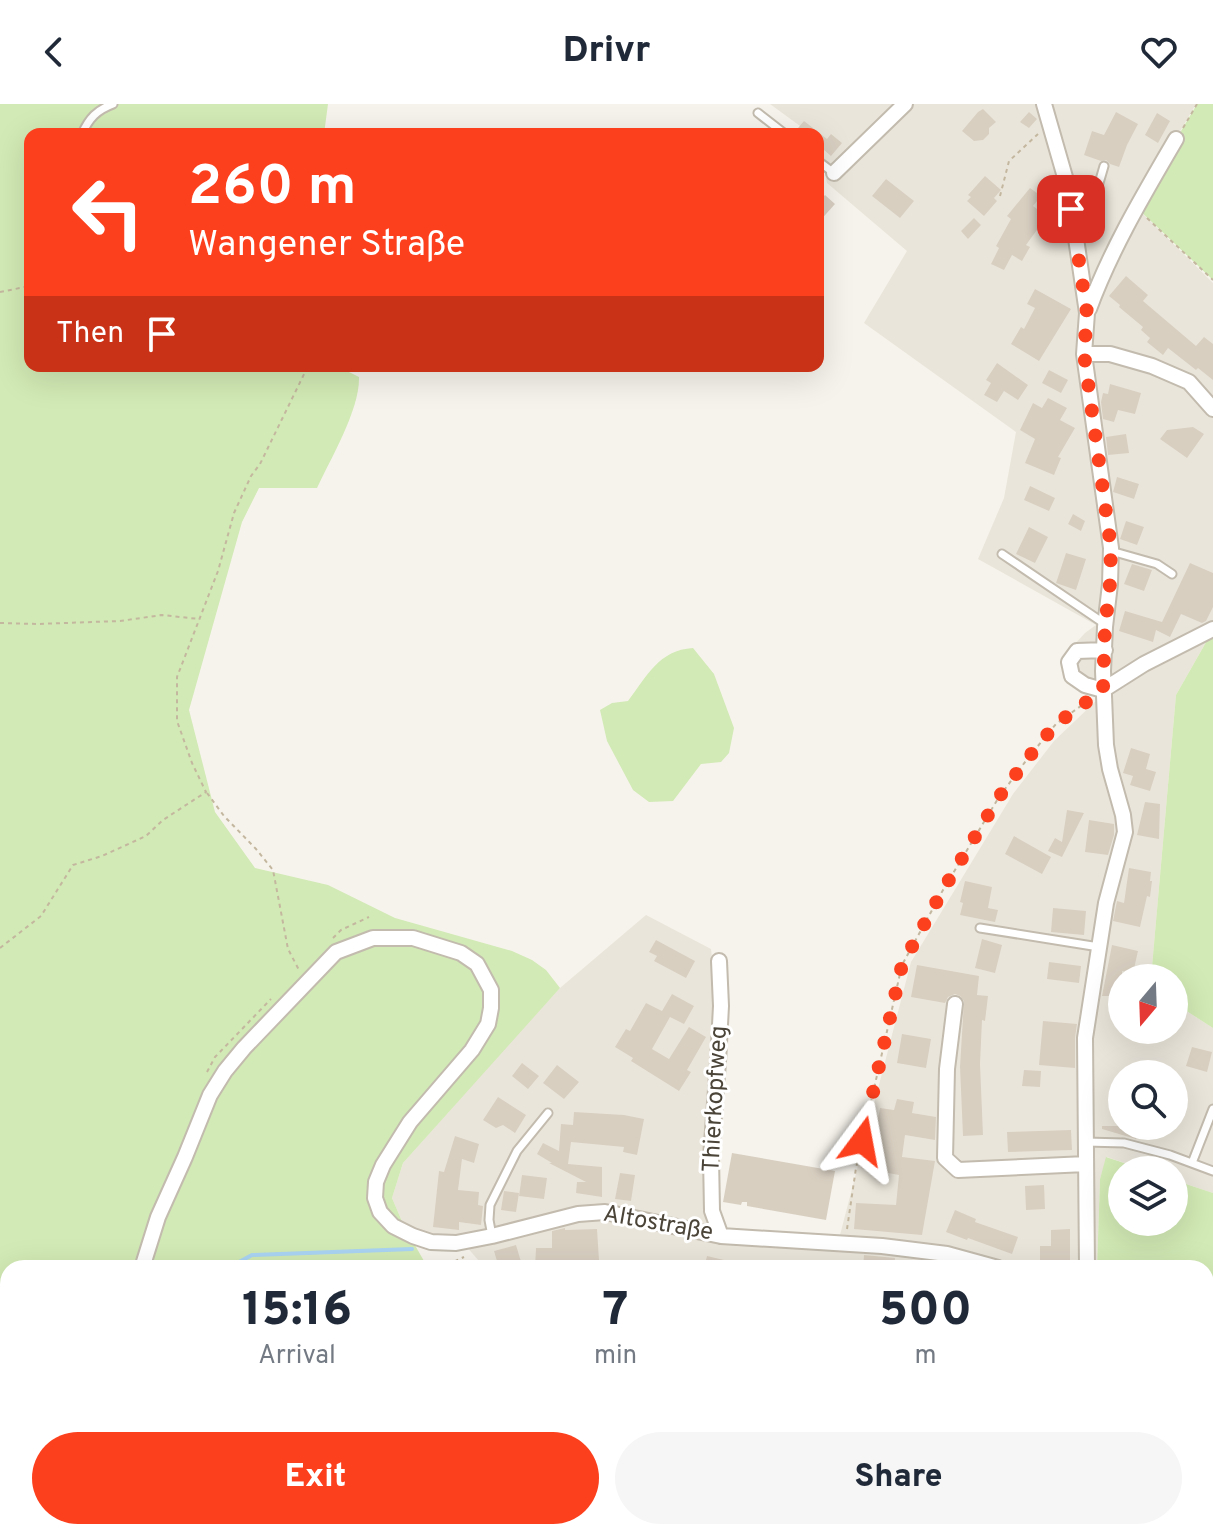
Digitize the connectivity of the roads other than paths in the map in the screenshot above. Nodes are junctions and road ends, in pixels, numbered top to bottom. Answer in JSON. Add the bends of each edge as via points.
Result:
{"nodes":[{"id":1,"x":113,"y":104,"type":"edge"},
{"id":2,"x":905,"y":104,"type":"edge"},
{"id":3,"x":1044,"y":104,"type":"edge"},
{"id":4,"x":758,"y":113,"type":"dead end"},
{"id":5,"x":84,"y":128,"type":"edge"},
{"id":6,"x":777,"y":128,"type":"edge"},
{"id":7,"x":1176,"y":139,"type":"road end"},
{"id":8,"x":824,"y":166,"type":"edge"},
{"id":9,"x":1104,"y":166,"type":"dead end"},
{"id":10,"x":834,"y":173,"type":"joint"},
{"id":11,"x":1074,"y":227,"type":"junction"},
{"id":12,"x":1087,"y":313,"type":"junction"},
{"id":13,"x":1084,"y":354,"type":"junction"},
{"id":14,"x":1213,"y":409,"type":"edge"},
{"id":15,"x":1111,"y":551,"type":"junction"},
{"id":16,"x":1002,"y":554,"type":"dead end"},
{"id":17,"x":1172,"y":574,"type":"dead end"},
{"id":18,"x":1105,"y":624,"type":"junction"},
{"id":19,"x":1213,"y":629,"type":"edge"},
{"id":20,"x":1105,"y":650,"type":"junction"},
{"id":21,"x":1103,"y":690,"type":"junction"},
{"id":22,"x":980,"y":928,"type":"dead end"},
{"id":23,"x":1099,"y":947,"type":"junction"},
{"id":24,"x":719,"y":961,"type":"dead end"},
{"id":25,"x":955,"y":1004,"type":"dead end"},
{"id":26,"x":1213,"y":1109,"type":"edge"},
{"id":27,"x":548,"y":1113,"type":"dead end"},
{"id":28,"x":1086,"y":1142,"type":"junction"},
{"id":29,"x":1192,"y":1163,"type":"junction"},
{"id":30,"x":1086,"y":1164,"type":"junction"},
{"id":31,"x":1213,"y":1171,"type":"edge"},
{"id":32,"x":492,"y":1236,"type":"junction"},
{"id":33,"x":721,"y":1236,"type":"junction"},
{"id":34,"x":145,"y":1260,"type":"edge"},
{"id":35,"x":941,"y":1260,"type":"edge"},
{"id":36,"x":1087,"y":1260,"type":"edge"}],
"edges":[{"from":1,"to":5,"type":"lane"},
{"from":2,"to":10,"type":"street"},
{"from":3,"to":11,"type":"street"},
{"from":4,"to":6,"type":"lane"},
{"from":7,"to":12,"type":"street","via":[[1136,207]]},
{"from":8,"to":10,"type":"lane"},
{"from":9,"to":11,"type":"lane","via":[[1090,209]]},
{"from":11,"to":12,"type":"street"},
{"from":12,"to":13,"type":"street"},
{"from":13,"to":14,"type":"street","via":[[1110,354],[1152,366],[1189,382]]},
{"from":13,"to":15,"type":"street"},
{"from":15,"to":17,"type":"lane","via":[[1157,564]]},
{"from":15,"to":18,"type":"street"},
{"from":16,"to":18,"type":"lane"},
{"from":18,"to":20,"type":"street"},
{"from":19,"to":21,"type":"street"},
{"from":20,"to":21,"type":"street"},
{"from":20,"to":21,"type":"street","via":[[1077,651],[1069,662],[1072,676]]},
{"from":21,"to":23,"type":"street","via":[[1106,745],[1125,832]]},
{"from":22,"to":23,"type":"lane"},
{"from":23,"to":28,"type":"street","via":[[1085,1038]]},
{"from":24,"to":33,"type":"street","name":"Thierkopfweg","via":[[711,1157],[712,1211]]},
{"from":25,"to":30,"type":"street","via":[[945,1158],[958,1170]]},
{"from":26,"to":29,"type":"lane"},
{"from":27,"to":32,"type":"lane","via":[[517,1151],[490,1205]]},
{"from":28,"to":29,"type":"lane","via":[[1124,1143]]},
{"from":28,"to":30,"type":"street"},
{"from":29,"to":31,"type":"lane"},
{"from":30,"to":36,"type":"street"},
{"from":32,"to":33,"type":"street","name":"Altostraße","via":[[605,1212]]},
{"from":32,"to":34,"type":"street","name":"Altostraße","via":[[431,1242],[393,1226],[380,1212],[376,1182],[383,1165],[410,1122],[482,1035],[491,990],[477,964],[461,953],[413,938],[373,938],[336,952],[225,1071],[158,1217]]},
{"from":33,"to":35,"type":"street","name":"Altostraße","via":[[882,1246]]}]}
